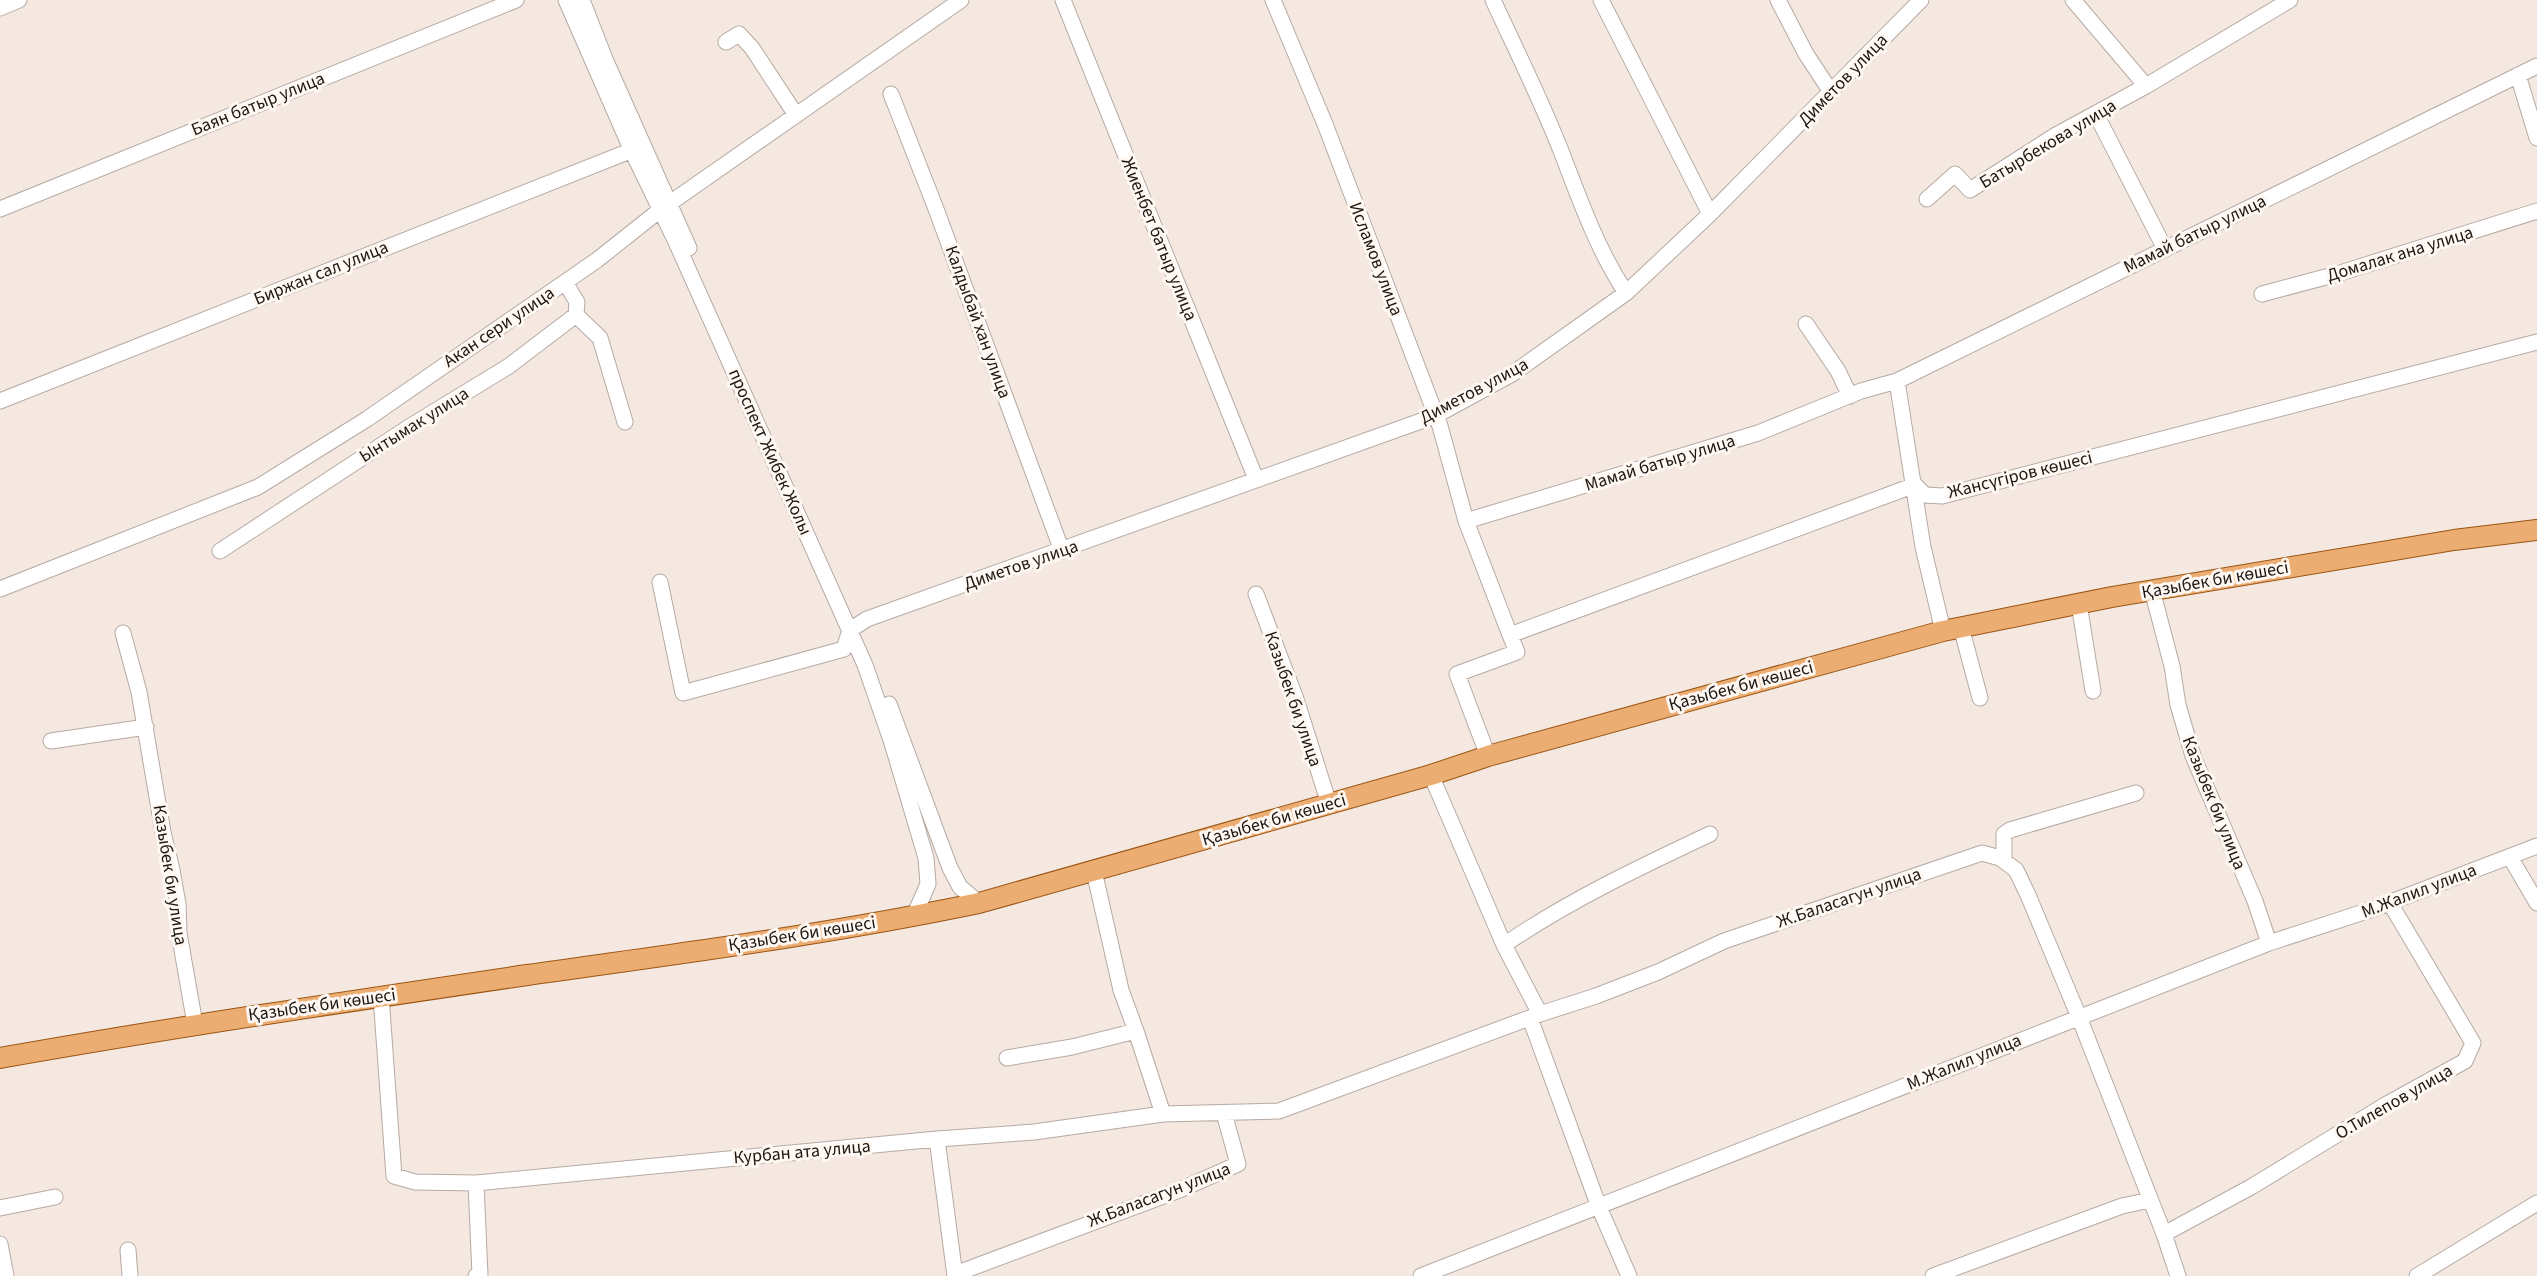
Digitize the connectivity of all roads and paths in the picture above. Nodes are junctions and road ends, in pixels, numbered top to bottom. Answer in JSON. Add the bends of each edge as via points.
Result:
{"nodes":[{"id":1,"x":19,"y":0,"type":"edge"},
{"id":2,"x":516,"y":0,"type":"edge"},
{"id":3,"x":566,"y":0,"type":"edge"},
{"id":4,"x":582,"y":0,"type":"edge"},
{"id":5,"x":962,"y":0,"type":"edge"},
{"id":6,"x":1063,"y":0,"type":"edge"},
{"id":7,"x":1273,"y":0,"type":"edge"},
{"id":8,"x":1493,"y":0,"type":"edge"},
{"id":9,"x":1601,"y":0,"type":"edge"},
{"id":10,"x":1778,"y":0,"type":"edge"},
{"id":11,"x":1921,"y":0,"type":"edge"},
{"id":12,"x":2073,"y":0,"type":"edge"},
{"id":13,"x":2290,"y":0,"type":"edge"},
{"id":14,"x":0,"y":8,"type":"edge"},
{"id":15,"x":726,"y":42,"type":"dead end"},
{"id":16,"x":2537,"y":66,"type":"edge"},
{"id":17,"x":2518,"y":75,"type":"junction"},
{"id":18,"x":2146,"y":86,"type":"junction"},
{"id":19,"x":1831,"y":92,"type":"junction"},
{"id":20,"x":891,"y":94,"type":"dead end"},
{"id":21,"x":2096,"y":114,"type":"junction"},
{"id":22,"x":796,"y":115,"type":"junction"},
{"id":23,"x":2537,"y":138,"type":"edge"},
{"id":24,"x":637,"y":148,"type":"junction"},
{"id":25,"x":1927,"y":199,"type":"dead end"},
{"id":26,"x":664,"y":206,"type":"junction"},
{"id":27,"x":0,"y":208,"type":"edge"},
{"id":28,"x":2537,"y":211,"type":"edge"},
{"id":29,"x":1710,"y":214,"type":"junction"},
{"id":30,"x":2165,"y":249,"type":"junction"},
{"id":31,"x":565,"y":282,"type":"junction"},
{"id":32,"x":1626,"y":293,"type":"junction"},
{"id":33,"x":2262,"y":294,"type":"dead end"},
{"id":34,"x":576,"y":315,"type":"junction"},
{"id":35,"x":1806,"y":324,"type":"dead end"},
{"id":36,"x":2537,"y":342,"type":"edge"},
{"id":37,"x":1897,"y":381,"type":"junction"},
{"id":38,"x":1850,"y":396,"type":"junction"},
{"id":39,"x":0,"y":401,"type":"edge"},
{"id":40,"x":1435,"y":416,"type":"junction"},
{"id":41,"x":625,"y":422,"type":"dead end"},
{"id":42,"x":1256,"y":478,"type":"junction"},
{"id":43,"x":1915,"y":485,"type":"junction"},
{"id":44,"x":1466,"y":521,"type":"junction"},
{"id":45,"x":2537,"y":530,"type":"edge"},
{"id":46,"x":220,"y":551,"type":"dead end"},
{"id":47,"x":1062,"y":551,"type":"junction"},
{"id":48,"x":660,"y":582,"type":"dead end"},
{"id":49,"x":0,"y":589,"type":"edge"},
{"id":50,"x":2152,"y":590,"type":"junction"},
{"id":51,"x":1256,"y":594,"type":"dead end"},
{"id":52,"x":2079,"y":604,"type":"junction"},
{"id":53,"x":854,"y":627,"type":"junction"},
{"id":54,"x":1952,"y":629,"type":"junction"},
{"id":55,"x":123,"y":633,"type":"dead end"},
{"id":56,"x":1510,"y":635,"type":"junction"},
{"id":57,"x":2093,"y":691,"type":"dead end"},
{"id":58,"x":1980,"y":698,"type":"dead end"},
{"id":59,"x":146,"y":727,"type":"junction"},
{"id":60,"x":51,"y":741,"type":"dead end"},
{"id":61,"x":1488,"y":756,"type":"junction"},
{"id":62,"x":1431,"y":775,"type":"junction"},
{"id":63,"x":2136,"y":793,"type":"dead end"},
{"id":64,"x":1329,"y":804,"type":"junction"},
{"id":65,"x":1710,"y":834,"type":"dead end"},
{"id":66,"x":2537,"y":846,"type":"edge"},
{"id":67,"x":2510,"y":857,"type":"junction"},
{"id":68,"x":2004,"y":861,"type":"junction"},
{"id":69,"x":1094,"y":872,"type":"junction"},
{"id":70,"x":979,"y":903,"type":"junction"},
{"id":71,"x":2390,"y":903,"type":"junction"},
{"id":72,"x":2537,"y":903,"type":"edge"},
{"id":73,"x":914,"y":916,"type":"junction"},
{"id":74,"x":2269,"y":943,"type":"junction"},
{"id":75,"x":1504,"y":945,"type":"junction"},
{"id":76,"x":381,"y":996,"type":"junction"},
{"id":77,"x":1535,"y":1016,"type":"junction"},
{"id":78,"x":2079,"y":1017,"type":"junction"},
{"id":79,"x":195,"y":1024,"type":"junction"},
{"id":80,"x":1136,"y":1031,"type":"junction"},
{"id":81,"x":0,"y":1058,"type":"edge"},
{"id":82,"x":1007,"y":1058,"type":"dead end"},
{"id":83,"x":1224,"y":1113,"type":"junction"},
{"id":84,"x":1163,"y":1114,"type":"junction"},
{"id":85,"x":937,"y":1139,"type":"junction"},
{"id":86,"x":476,"y":1183,"type":"junction"},
{"id":87,"x":55,"y":1197,"type":"dead end"},
{"id":88,"x":2150,"y":1200,"type":"junction"},
{"id":89,"x":2537,"y":1203,"type":"edge"},
{"id":90,"x":1599,"y":1207,"type":"junction"},
{"id":91,"x":0,"y":1208,"type":"edge"},
{"id":92,"x":2164,"y":1234,"type":"junction"},
{"id":93,"x":0,"y":1244,"type":"edge"},
{"id":94,"x":128,"y":1250,"type":"dead end"},
{"id":95,"x":955,"y":1275,"type":"edge"},
{"id":96,"x":6,"y":1276,"type":"edge"},
{"id":97,"x":130,"y":1276,"type":"edge"},
{"id":98,"x":479,"y":1276,"type":"edge"},
{"id":99,"x":1421,"y":1276,"type":"edge"},
{"id":100,"x":1629,"y":1276,"type":"edge"},
{"id":101,"x":1933,"y":1276,"type":"edge"},
{"id":102,"x":2178,"y":1276,"type":"edge"},
{"id":103,"x":2417,"y":1276,"type":"edge"}],
"edges":[{"from":1,"to":14,"type":"street"},
{"from":2,"to":27,"type":"street","name":"Баян батыр улица"},
{"from":3,"to":24,"type":"street","name":"проспект Жибек Жолы"},
{"from":4,"to":24,"type":"street","name":"проспект Жибек Жолы"},
{"from":5,"to":22,"type":"street","name":"Акан сери улица"},
{"from":6,"to":42,"type":"street","name":"Жиенбет батыр улица"},
{"from":7,"to":40,"type":"street","name":"Исламов улица","via":[[1329,135]]},
{"from":8,"to":32,"type":"street","via":[[1580,203]]},
{"from":9,"to":29,"type":"street"},
{"from":10,"to":19,"type":"street"},
{"from":11,"to":19,"type":"street","name":"Диметов улица"},
{"from":12,"to":18,"type":"street"},
{"from":13,"to":18,"type":"street","name":"Батырбекова улица"},
{"from":15,"to":22,"type":"street","via":[[739,34]]},
{"from":16,"to":17,"type":"street","name":"Мамай батыр улица"},
{"from":17,"to":23,"type":"street"},
{"from":17,"to":30,"type":"street","name":"Мамай батыр улица"},
{"from":18,"to":21,"type":"street","name":"Батырбекова улица"},
{"from":19,"to":29,"type":"street","name":"Диметов улица"},
{"from":20,"to":47,"type":"street","name":"Калдыбай хан улица"},
{"from":21,"to":25,"type":"street","name":"Батырбекова улица","via":[[1970,190],[1955,174]]},
{"from":21,"to":30,"type":"street"},
{"from":22,"to":26,"type":"street","name":"Акан сери улица"},
{"from":24,"to":26,"type":"street","name":"проспект Жибек Жолы"},
{"from":24,"to":39,"type":"street","name":"Биржан сал улица"},
{"from":26,"to":31,"type":"street","name":"Акан сери улица"},
{"from":26,"to":53,"type":"street","name":"проспект Жибек Жолы"},
{"from":28,"to":33,"type":"street","name":"Домалак ана улица"},
{"from":29,"to":32,"type":"street","name":"Диметов улица"},
{"from":30,"to":37,"type":"street","name":"Мамай батыр улица"},
{"from":31,"to":34,"type":"street","via":[[577,302]]},
{"from":31,"to":49,"type":"street","name":"Акан сери улица","via":[[367,419],[258,487]]},
{"from":32,"to":40,"type":"street","name":"Диметов улица","via":[[1512,374]]},
{"from":34,"to":41,"type":"street","via":[[600,338]]},
{"from":34,"to":46,"type":"street","name":"Ынтымак улица","via":[[509,366]]},
{"from":35,"to":38,"type":"street"},
{"from":36,"to":43,"type":"street","name":"Жансүгіров көшесі","via":[[1942,496],[1925,495]]},
{"from":37,"to":38,"type":"street","name":"Мамай батыр улица"},
{"from":37,"to":43,"type":"street"},
{"from":38,"to":44,"type":"street","name":"Мамай батыр улица","via":[[1758,433]]},
{"from":40,"to":42,"type":"street","name":"Диметов улица"},
{"from":40,"to":44,"type":"street","name":"Исламов улица"},
{"from":42,"to":47,"type":"street","name":"Диметов улица"},
{"from":43,"to":54,"type":"street","via":[[1923,547]]},
{"from":43,"to":56,"type":"street"},
{"from":44,"to":56,"type":"street","name":"Исламов улица"},
{"from":45,"to":50,"type":"main road","name":"Қазыбек би көшесі"},
{"from":47,"to":53,"type":"street","name":"Диметов улица","via":[[867,619]]},
{"from":48,"to":53,"type":"street","via":[[683,693],[844,649]]},
{"from":50,"to":52,"type":"main road","name":"Қазыбек би көшесі"},
{"from":50,"to":74,"type":"street","name":"Казыбек би улица","via":[[2193,756]]},
{"from":51,"to":64,"type":"street","name":"Казыбек би улица","via":[[1296,699]]},
{"from":52,"to":54,"type":"main road","name":"Қазыбек би көшесі"},
{"from":52,"to":57,"type":"street"},
{"from":53,"to":70,"type":"street","name":"проспект Жибек Жолы","via":[[950,868],[960,887]]},
{"from":53,"to":73,"type":"street","name":"проспект Жибек Жолы","via":[[926,858],[928,884]]},
{"from":54,"to":58,"type":"street"},
{"from":54,"to":61,"type":"main road","name":"Қазыбек би көшесі"},
{"from":55,"to":59,"type":"street","name":"Казыбек би улица"},
{"from":56,"to":61,"type":"street","via":[[1517,652],[1456,674]]},
{"from":59,"to":60,"type":"street"},
{"from":59,"to":79,"type":"street","name":"Казыбек би улица"},
{"from":61,"to":62,"type":"main road","name":"Қазыбек би көшесі"},
{"from":62,"to":64,"type":"main road","name":"Қазыбек би көшесі"},
{"from":62,"to":75,"type":"street"},
{"from":63,"to":68,"type":"street","via":[[2010,830],[2004,834]]},
{"from":64,"to":69,"type":"main road","name":"Қазыбек би көшесі"},
{"from":65,"to":75,"type":"street","via":[[1579,899]]},
{"from":66,"to":67,"type":"street","name":"М.Жалил улица"},
{"from":67,"to":71,"type":"street","name":"М.Жалил улица"},
{"from":67,"to":72,"type":"street"},
{"from":68,"to":77,"type":"street","name":"Ж.Баласагун улица","via":[[1982,853],[1844,898],[1724,941],[1596,996]]},
{"from":68,"to":78,"type":"street","via":[[2016,870],[2024,886]]},
{"from":69,"to":70,"type":"main road","name":"Қазыбек би көшесі"},
{"from":69,"to":80,"type":"street","via":[[1121,990]]},
{"from":70,"to":73,"type":"main road","name":"Қазыбек би көшесі"},
{"from":71,"to":74,"type":"street","name":"М.Жалил улица"},
{"from":71,"to":92,"type":"street","name":"О.Тилепов улица","via":[[2473,1043],[2465,1061]]},
{"from":73,"to":76,"type":"main road","name":"Қазыбек би көшесі"},
{"from":74,"to":78,"type":"street","name":"М.Жалил улица"},
{"from":75,"to":77,"type":"street"},
{"from":76,"to":79,"type":"main road","name":"Қазыбек би көшесі"},
{"from":76,"to":86,"type":"street","via":[[394,1176],[415,1182]]},
{"from":77,"to":83,"type":"street","name":"Ж.Баласагун улица","via":[[1279,1111]]},
{"from":77,"to":90,"type":"street"},
{"from":78,"to":88,"type":"street"},
{"from":78,"to":90,"type":"street","name":"М.Жалил улица"},
{"from":79,"to":81,"type":"main road","name":"Қазыбек би көшесі"},
{"from":80,"to":82,"type":"street"},
{"from":80,"to":84,"type":"street"},
{"from":83,"to":84,"type":"street","name":"Курбан ата улица"},
{"from":83,"to":95,"type":"street","name":"Ж.Баласагун улица","via":[[1238,1164]]},
{"from":84,"to":85,"type":"street","name":"Курбан ата улица","via":[[1034,1132]]},
{"from":85,"to":86,"type":"street","name":"Курбан ата улица"},
{"from":85,"to":95,"type":"street"},
{"from":86,"to":98,"type":"street"},
{"from":87,"to":91,"type":"street"},
{"from":88,"to":92,"type":"street"},
{"from":88,"to":101,"type":"street","via":[[2122,1206]]},
{"from":89,"to":103,"type":"street"},
{"from":90,"to":99,"type":"street","name":"М.Жалил улица"},
{"from":90,"to":100,"type":"street"},
{"from":92,"to":102,"type":"street"},
{"from":93,"to":96,"type":"street"},
{"from":94,"to":97,"type":"street"}]}
